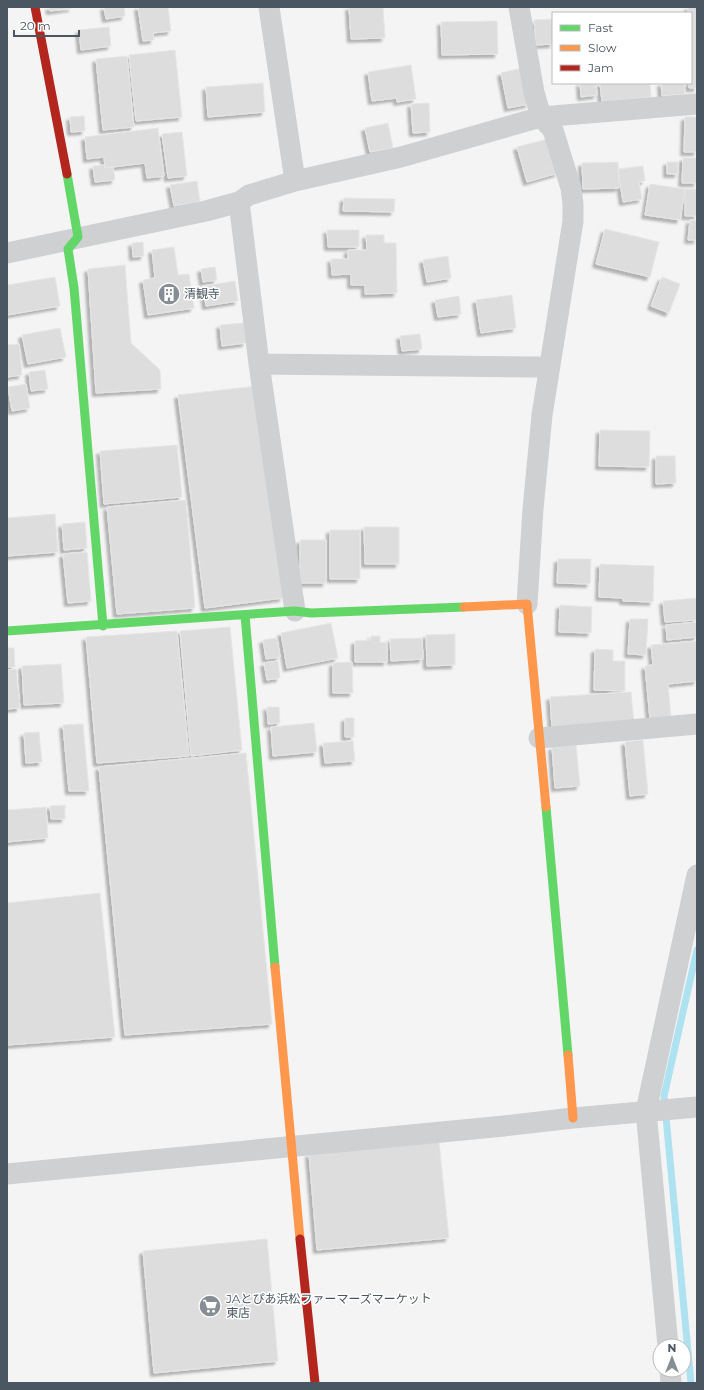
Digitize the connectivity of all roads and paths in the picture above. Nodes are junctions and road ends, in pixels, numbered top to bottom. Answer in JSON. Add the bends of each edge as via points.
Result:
{"nodes":[{"id":1,"x":35,"y":7,"type":"edge"},
{"id":2,"x":269,"y":7,"type":"edge"},
{"id":3,"x":519,"y":7,"type":"edge"},
{"id":4,"x":697,"y":104,"type":"edge"},
{"id":5,"x":541,"y":118,"type":"junction"},
{"id":6,"x":295,"y":181,"type":"junction"},
{"id":7,"x":239,"y":202,"type":"junction"},
{"id":8,"x":78,"y":237,"type":"junction"},
{"id":9,"x":7,"y":253,"type":"edge"},
{"id":10,"x":259,"y":364,"type":"junction"},
{"id":11,"x":548,"y":368,"type":"junction"},
{"id":12,"x":528,"y":604,"type":"junction"},
{"id":13,"x":295,"y":611,"type":"junction"},
{"id":14,"x":245,"y":615,"type":"junction"},
{"id":15,"x":103,"y":626,"type":"junction"},
{"id":16,"x":7,"y":632,"type":"edge"},
{"id":17,"x":697,"y":724,"type":"edge"},
{"id":18,"x":538,"y":738,"type":"junction"},
{"id":19,"x":697,"y":875,"type":"edge"},
{"id":20,"x":688,"y":1108,"type":"edge"},
{"id":21,"x":648,"y":1111,"type":"junction"},
{"id":22,"x":573,"y":1118,"type":"junction"},
{"id":23,"x":291,"y":1146,"type":"junction"},
{"id":24,"x":7,"y":1174,"type":"edge"},
{"id":25,"x":667,"y":1338,"type":"edge"},
{"id":26,"x":315,"y":1383,"type":"edge"}],
"edges":[{"from":1,"to":8,"type":"street"},
{"from":2,"to":6,"type":"street"},
{"from":3,"to":5,"type":"street"},
{"from":4,"to":5,"type":"street"},
{"from":5,"to":6,"type":"street","via":[[401,157]]},
{"from":5,"to":11,"type":"street","via":[[553,130],[571,188],[573,204],[573,221]]},
{"from":6,"to":7,"type":"street","via":[[249,195]]},
{"from":7,"to":8,"type":"street"},
{"from":7,"to":10,"type":"street"},
{"from":8,"to":9,"type":"street"},
{"from":8,"to":15,"type":"street","via":[[68,249],[74,288]]},
{"from":10,"to":11,"type":"street"},
{"from":10,"to":13,"type":"street"},
{"from":11,"to":12,"type":"street","via":[[533,509]]},
{"from":12,"to":13,"type":"street","via":[[311,613]]},
{"from":12,"to":18,"type":"street"},
{"from":13,"to":14,"type":"street"},
{"from":14,"to":15,"type":"street"},
{"from":14,"to":23,"type":"street"},
{"from":15,"to":16,"type":"street"},
{"from":17,"to":18,"type":"street"},
{"from":18,"to":22,"type":"street","via":[[561,960]]},
{"from":19,"to":21,"type":"street"},
{"from":20,"to":21,"type":"street"},
{"from":21,"to":22,"type":"street"},
{"from":21,"to":25,"type":"street"},
{"from":22,"to":23,"type":"street"},
{"from":23,"to":24,"type":"street"},
{"from":23,"to":26,"type":"street"}]}
